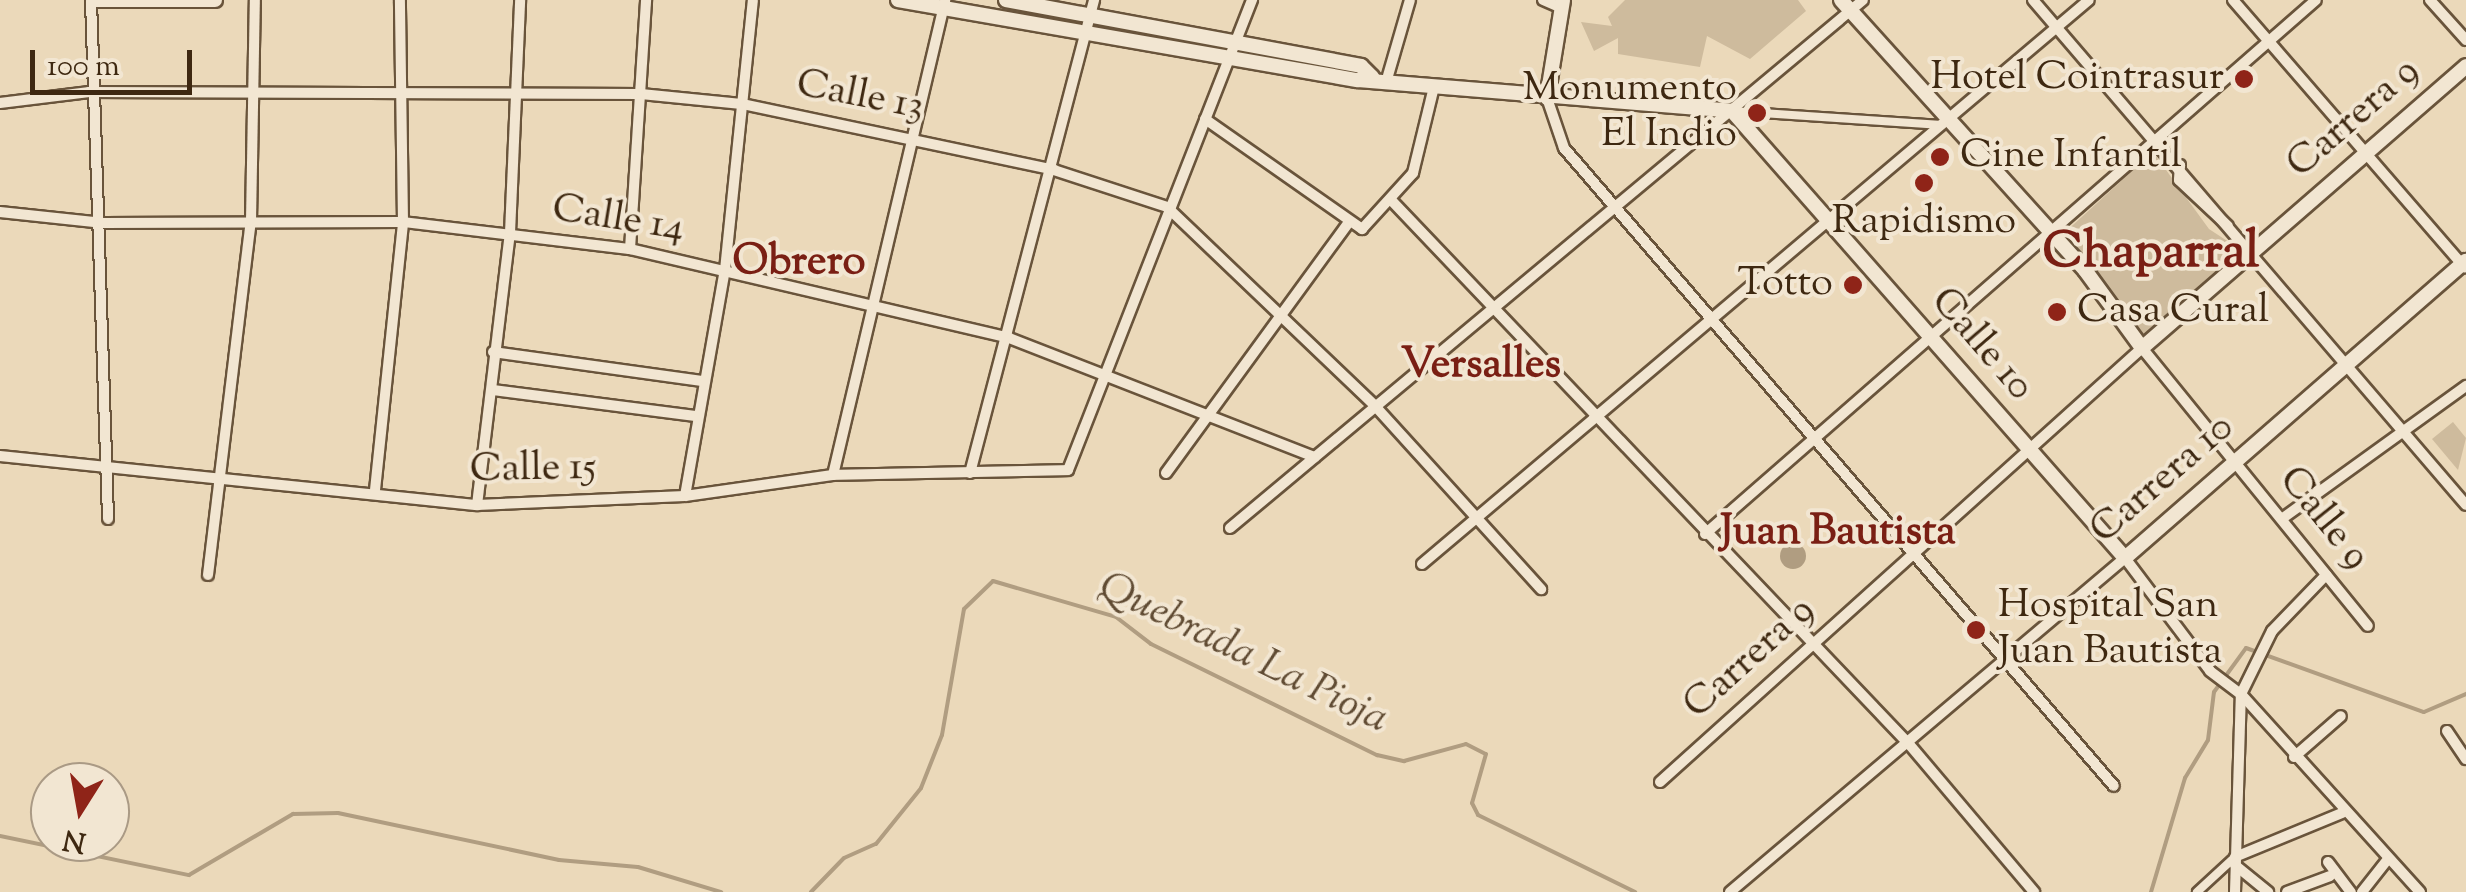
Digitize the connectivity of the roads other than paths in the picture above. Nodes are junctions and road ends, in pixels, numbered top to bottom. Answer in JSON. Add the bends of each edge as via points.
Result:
{"nodes":[{"id":1,"x":93,"y":0,"type":"edge"},
{"id":2,"x":215,"y":0,"type":"edge"},
{"id":3,"x":255,"y":0,"type":"edge"},
{"id":4,"x":400,"y":0,"type":"edge"},
{"id":5,"x":520,"y":0,"type":"edge"},
{"id":6,"x":646,"y":0,"type":"edge"},
{"id":7,"x":753,"y":0,"type":"edge"},
{"id":8,"x":898,"y":0,"type":"edge"},
{"id":9,"x":1006,"y":0,"type":"edge"},
{"id":10,"x":1252,"y":0,"type":"edge"},
{"id":11,"x":1410,"y":0,"type":"edge"},
{"id":12,"x":1863,"y":0,"type":"edge"},
{"id":13,"x":2033,"y":0,"type":"edge"},
{"id":14,"x":2089,"y":0,"type":"edge"},
{"id":15,"x":2234,"y":0,"type":"edge"},
{"id":16,"x":2316,"y":0,"type":"edge"},
{"id":17,"x":2430,"y":0,"type":"edge"},
{"id":18,"x":1555,"y":2,"type":"edge"},
{"id":19,"x":945,"y":3,"type":"edge"},
{"id":20,"x":1845,"y":6,"type":"edge"},
{"id":21,"x":1092,"y":8,"type":"edge"},
{"id":22,"x":2056,"y":28,"type":"junction"},
{"id":23,"x":1086,"y":32,"type":"junction"},
{"id":24,"x":2270,"y":40,"type":"junction"},
{"id":25,"x":2466,"y":40,"type":"edge"},
{"id":26,"x":1233,"y":51,"type":"junction"},
{"id":27,"x":2466,"y":66,"type":"edge"},
{"id":28,"x":1379,"y":78,"type":"junction"},
{"id":29,"x":1434,"y":86,"type":"junction"},
{"id":30,"x":402,"y":90,"type":"junction"},
{"id":31,"x":516,"y":90,"type":"junction"},
{"id":32,"x":88,"y":92,"type":"junction"},
{"id":33,"x":252,"y":93,"type":"junction"},
{"id":34,"x":640,"y":94,"type":"junction"},
{"id":35,"x":1547,"y":98,"type":"junction"},
{"id":36,"x":0,"y":102,"type":"edge"},
{"id":37,"x":742,"y":104,"type":"junction"},
{"id":38,"x":1732,"y":112,"type":"junction"},
{"id":39,"x":1206,"y":120,"type":"junction"},
{"id":40,"x":1946,"y":125,"type":"junction"},
{"id":41,"x":911,"y":137,"type":"junction"},
{"id":42,"x":2159,"y":139,"type":"junction"},
{"id":43,"x":2364,"y":152,"type":"junction"},
{"id":44,"x":1054,"y":170,"type":"junction"},
{"id":45,"x":1392,"y":201,"type":"junction"},
{"id":46,"x":1167,"y":207,"type":"junction"},
{"id":47,"x":1618,"y":208,"type":"junction"},
{"id":48,"x":0,"y":212,"type":"edge"},
{"id":49,"x":251,"y":221,"type":"junction"},
{"id":50,"x":402,"y":222,"type":"junction"},
{"id":51,"x":104,"y":223,"type":"junction"},
{"id":52,"x":1832,"y":223,"type":"junction"},
{"id":53,"x":1347,"y":225,"type":"junction"},
{"id":54,"x":510,"y":234,"type":"junction"},
{"id":55,"x":2049,"y":239,"type":"junction"},
{"id":56,"x":630,"y":249,"type":"junction"},
{"id":57,"x":2251,"y":252,"type":"junction"},
{"id":58,"x":2465,"y":265,"type":"edge"},
{"id":59,"x":724,"y":270,"type":"junction"},
{"id":60,"x":874,"y":305,"type":"junction"},
{"id":61,"x":1490,"y":313,"type":"junction"},
{"id":62,"x":1280,"y":314,"type":"junction"},
{"id":63,"x":1717,"y":321,"type":"junction"},
{"id":64,"x":1009,"y":338,"type":"junction"},
{"id":65,"x":1932,"y":338,"type":"junction"},
{"id":66,"x":2142,"y":348,"type":"junction"},
{"id":67,"x":494,"y":352,"type":"junction"},
{"id":68,"x":2348,"y":366,"type":"junction"},
{"id":69,"x":1101,"y":376,"type":"junction"},
{"id":70,"x":702,"y":381,"type":"junction"},
{"id":71,"x":2466,"y":386,"type":"edge"},
{"id":72,"x":493,"y":390,"type":"junction"},
{"id":73,"x":1376,"y":407,"type":"junction"},
{"id":74,"x":695,"y":416,"type":"junction"},
{"id":75,"x":1202,"y":420,"type":"junction"},
{"id":76,"x":1599,"y":423,"type":"junction"},
{"id":77,"x":2403,"y":431,"type":"junction"},
{"id":78,"x":1816,"y":435,"type":"junction"},
{"id":79,"x":2027,"y":447,"type":"junction"},
{"id":80,"x":0,"y":456,"type":"edge"},
{"id":81,"x":1315,"y":457,"type":"junction"},
{"id":82,"x":2234,"y":461,"type":"junction"},
{"id":83,"x":108,"y":472,"type":"junction"},
{"id":84,"x":970,"y":473,"type":"junction"},
{"id":85,"x":1166,"y":473,"type":"dead end"},
{"id":86,"x":219,"y":474,"type":"junction"},
{"id":87,"x":833,"y":474,"type":"junction"},
{"id":88,"x":375,"y":490,"type":"junction"},
{"id":89,"x":685,"y":496,"type":"junction"},
{"id":90,"x":2463,"y":497,"type":"edge"},
{"id":91,"x":478,"y":505,"type":"junction"},
{"id":92,"x":2283,"y":518,"type":"junction"},
{"id":93,"x":108,"y":519,"type":"dead end"},
{"id":94,"x":1481,"y":519,"type":"junction"},
{"id":95,"x":1230,"y":528,"type":"dead end"},
{"id":96,"x":1705,"y":534,"type":"junction"},
{"id":97,"x":1914,"y":549,"type":"junction"},
{"id":98,"x":2125,"y":558,"type":"junction"},
{"id":99,"x":1422,"y":564,"type":"dead end"},
{"id":100,"x":208,"y":575,"type":"dead end"},
{"id":101,"x":2326,"y":575,"type":"junction"},
{"id":102,"x":1542,"y":588,"type":"dead end"},
{"id":103,"x":2368,"y":626,"type":"dead end"},
{"id":104,"x":1816,"y":646,"type":"junction"},
{"id":105,"x":2006,"y":654,"type":"junction"},
{"id":106,"x":2241,"y":694,"type":"junction"},
{"id":107,"x":2341,"y":716,"type":"dead end"},
{"id":108,"x":2447,"y":731,"type":"dead end"},
{"id":109,"x":1909,"y":744,"type":"junction"},
{"id":110,"x":2294,"y":757,"type":"junction"},
{"id":111,"x":2466,"y":759,"type":"edge"},
{"id":112,"x":1660,"y":782,"type":"dead end"},
{"id":113,"x":2114,"y":786,"type":"dead end"},
{"id":114,"x":2342,"y":813,"type":"junction"},
{"id":115,"x":2388,"y":859,"type":"junction"},
{"id":116,"x":2235,"y":861,"type":"junction"},
{"id":117,"x":2328,"y":862,"type":"dead end"},
{"id":118,"x":2330,"y":876,"type":"junction"},
{"id":119,"x":2033,"y":891,"type":"edge"},
{"id":120,"x":1730,"y":892,"type":"edge"},
{"id":121,"x":2197,"y":892,"type":"edge"},
{"id":122,"x":2236,"y":892,"type":"edge"},
{"id":123,"x":2268,"y":892,"type":"edge"},
{"id":124,"x":2287,"y":892,"type":"edge"},
{"id":125,"x":2351,"y":892,"type":"edge"},
{"id":126,"x":2362,"y":892,"type":"edge"},
{"id":127,"x":2420,"y":892,"type":"edge"}],
"edges":[{"from":1,"to":2,"type":"main road"},
{"from":1,"to":32,"type":"street"},
{"from":3,"to":33,"type":"street"},
{"from":4,"to":30,"type":"street"},
{"from":5,"to":31,"type":"street"},
{"from":6,"to":34,"type":"street"},
{"from":7,"to":37,"type":"street"},
{"from":8,"to":19,"type":"main road"},
{"from":9,"to":21,"type":"main road"},
{"from":10,"to":26,"type":"street"},
{"from":11,"to":28,"type":"street"},
{"from":12,"to":20,"type":"street"},
{"from":13,"to":22,"type":"street"},
{"from":14,"to":22,"type":"street"},
{"from":15,"to":24,"type":"street"},
{"from":16,"to":24,"type":"street"},
{"from":17,"to":25,"type":"street"},
{"from":18,"to":35,"type":"main road"},
{"from":19,"to":23,"type":"main road"},
{"from":19,"to":41,"type":"street"},
{"from":20,"to":38,"type":"street"},
{"from":20,"to":40,"type":"main road","name":"Calle 9"},
{"from":21,"to":23,"type":"street"},
{"from":21,"to":26,"type":"main road"},
{"from":22,"to":40,"type":"street"},
{"from":22,"to":42,"type":"street"},
{"from":23,"to":26,"type":"main road"},
{"from":23,"to":44,"type":"street"},
{"from":24,"to":42,"type":"street"},
{"from":24,"to":43,"type":"street"},
{"from":26,"to":28,"type":"main road","via":[[1361,66]]},
{"from":26,"to":39,"type":"street"},
{"from":27,"to":43,"type":"main road","name":"Carrera 9"},
{"from":28,"to":29,"type":"main road"},
{"from":29,"to":35,"type":"main road"},
{"from":29,"to":45,"type":"street","via":[[1413,173]]},
{"from":30,"to":31,"type":"street","name":"Calle 13"},
{"from":30,"to":33,"type":"street","name":"Calle 13"},
{"from":30,"to":50,"type":"street"},
{"from":31,"to":34,"type":"street","name":"Calle 13"},
{"from":31,"to":54,"type":"street"},
{"from":32,"to":33,"type":"street","name":"Calle 13"},
{"from":32,"to":36,"type":"street","name":"Calle 13"},
{"from":32,"to":51,"type":"street"},
{"from":33,"to":49,"type":"street"},
{"from":34,"to":37,"type":"street","name":"Calle 13"},
{"from":34,"to":56,"type":"street"},
{"from":35,"to":38,"type":"main road"},
{"from":35,"to":47,"type":"street","via":[[1564,148]]},
{"from":37,"to":41,"type":"street","name":"Calle 13"},
{"from":37,"to":59,"type":"street"},
{"from":38,"to":40,"type":"street"},
{"from":38,"to":47,"type":"street"},
{"from":38,"to":52,"type":"main road","name":"Calle 10"},
{"from":39,"to":46,"type":"street"},
{"from":39,"to":53,"type":"street"},
{"from":40,"to":52,"type":"street"},
{"from":40,"to":55,"type":"main road","name":"Calle 9"},
{"from":41,"to":44,"type":"street","name":"Calle 13"},
{"from":41,"to":60,"type":"street"},
{"from":42,"to":55,"type":"street"},
{"from":42,"to":57,"type":"street"},
{"from":43,"to":57,"type":"main road","name":"Carrera 9"},
{"from":43,"to":58,"type":"street"},
{"from":44,"to":46,"type":"street","name":"Calle 13"},
{"from":44,"to":64,"type":"street"},
{"from":45,"to":53,"type":"street","via":[[1362,229]]},
{"from":45,"to":61,"type":"street"},
{"from":46,"to":62,"type":"street","name":"Calle 13"},
{"from":46,"to":69,"type":"street"},
{"from":47,"to":61,"type":"street"},
{"from":47,"to":63,"type":"street"},
{"from":48,"to":51,"type":"street","name":"Calle 14"},
{"from":49,"to":50,"type":"street","name":"Calle 14"},
{"from":49,"to":51,"type":"street","name":"Calle 14"},
{"from":49,"to":86,"type":"street"},
{"from":50,"to":54,"type":"street","name":"Calle 14"},
{"from":50,"to":88,"type":"street"},
{"from":51,"to":83,"type":"street"},
{"from":52,"to":63,"type":"street"},
{"from":52,"to":65,"type":"main road","name":"Calle 10"},
{"from":53,"to":62,"type":"street"},
{"from":54,"to":56,"type":"street","name":"Calle 14"},
{"from":54,"to":67,"type":"street"},
{"from":55,"to":65,"type":"street"},
{"from":55,"to":66,"type":"main road","name":"Calle 9"},
{"from":56,"to":59,"type":"street","name":"Calle 14"},
{"from":57,"to":66,"type":"main road","name":"Carrera 9"},
{"from":57,"to":68,"type":"street"},
{"from":58,"to":68,"type":"main road","name":"Carrera 10"},
{"from":59,"to":60,"type":"street","name":"Calle 14"},
{"from":59,"to":70,"type":"street"},
{"from":60,"to":64,"type":"street","name":"Calle 14"},
{"from":60,"to":87,"type":"street"},
{"from":61,"to":73,"type":"street"},
{"from":61,"to":76,"type":"street"},
{"from":62,"to":73,"type":"street","name":"Calle 13"},
{"from":62,"to":75,"type":"street"},
{"from":63,"to":76,"type":"street"},
{"from":63,"to":78,"type":"street"},
{"from":64,"to":69,"type":"street","name":"Calle 14"},
{"from":64,"to":84,"type":"street"},
{"from":65,"to":78,"type":"street"},
{"from":65,"to":79,"type":"main road","name":"Calle 10"},
{"from":66,"to":79,"type":"street","name":"Carrera 9"},
{"from":66,"to":82,"type":"street","name":"Calle 9"},
{"from":67,"to":70,"type":"street"},
{"from":67,"to":72,"type":"street"},
{"from":68,"to":77,"type":"street"},
{"from":68,"to":82,"type":"main road","name":"Carrera 10"},
{"from":69,"to":75,"type":"street","name":"Calle 14"},
{"from":69,"to":84,"type":"street","name":"Calle 15","via":[[1068,470]]},
{"from":70,"to":74,"type":"street"},
{"from":71,"to":77,"type":"street"},
{"from":72,"to":74,"type":"street"},
{"from":72,"to":91,"type":"street"},
{"from":73,"to":81,"type":"street"},
{"from":73,"to":94,"type":"street","name":"Calle 13"},
{"from":74,"to":89,"type":"street"},
{"from":75,"to":81,"type":"street","name":"Calle 14"},
{"from":75,"to":85,"type":"street"},
{"from":76,"to":94,"type":"street"},
{"from":76,"to":96,"type":"street"},
{"from":77,"to":90,"type":"street"},
{"from":77,"to":92,"type":"street"},
{"from":78,"to":96,"type":"street"},
{"from":78,"to":97,"type":"street"},
{"from":79,"to":97,"type":"street","name":"Carrera 9"},
{"from":79,"to":98,"type":"main road","name":"Calle 10"},
{"from":80,"to":83,"type":"street","name":"Calle 15"},
{"from":81,"to":95,"type":"street"},
{"from":82,"to":92,"type":"street","name":"Calle 9"},
{"from":82,"to":98,"type":"main road","name":"Carrera 10"},
{"from":83,"to":86,"type":"street","name":"Calle 15"},
{"from":83,"to":93,"type":"street"},
{"from":84,"to":87,"type":"street","name":"Calle 15"},
{"from":86,"to":88,"type":"street","name":"Calle 15"},
{"from":86,"to":100,"type":"street"},
{"from":87,"to":89,"type":"street","name":"Calle 15"},
{"from":88,"to":91,"type":"street","name":"Calle 15"},
{"from":89,"to":91,"type":"street","name":"Calle 15"},
{"from":92,"to":101,"type":"street","name":"Calle 9"},
{"from":94,"to":99,"type":"street"},
{"from":94,"to":102,"type":"street","name":"Calle 13"},
{"from":96,"to":104,"type":"street"},
{"from":97,"to":104,"type":"street","name":"Carrera 9"},
{"from":97,"to":105,"type":"street"},
{"from":98,"to":105,"type":"street","name":"Carrera 10"},
{"from":98,"to":106,"type":"street","name":"Calle 10","via":[[2210,672]]},
{"from":101,"to":103,"type":"street","name":"Calle 9"},
{"from":101,"to":106,"type":"street","via":[[2272,631]]},
{"from":104,"to":109,"type":"street"},
{"from":104,"to":112,"type":"street","name":"Carrera 9"},
{"from":105,"to":109,"type":"street","name":"Carrera 10"},
{"from":105,"to":113,"type":"street"},
{"from":106,"to":110,"type":"street","name":"Calle 10"},
{"from":106,"to":116,"type":"street"},
{"from":107,"to":110,"type":"street"},
{"from":108,"to":111,"type":"street"},
{"from":109,"to":119,"type":"street"},
{"from":109,"to":120,"type":"street","name":"Carrera 10"},
{"from":110,"to":114,"type":"street","name":"Calle 10"},
{"from":114,"to":115,"type":"street","name":"Calle 10"},
{"from":114,"to":116,"type":"street"},
{"from":115,"to":126,"type":"street"},
{"from":115,"to":127,"type":"street","name":"Calle 10"},
{"from":116,"to":121,"type":"street"},
{"from":116,"to":122,"type":"street"},
{"from":116,"to":123,"type":"street"},
{"from":117,"to":118,"type":"street"},
{"from":118,"to":124,"type":"street"},
{"from":118,"to":125,"type":"street"}]}
